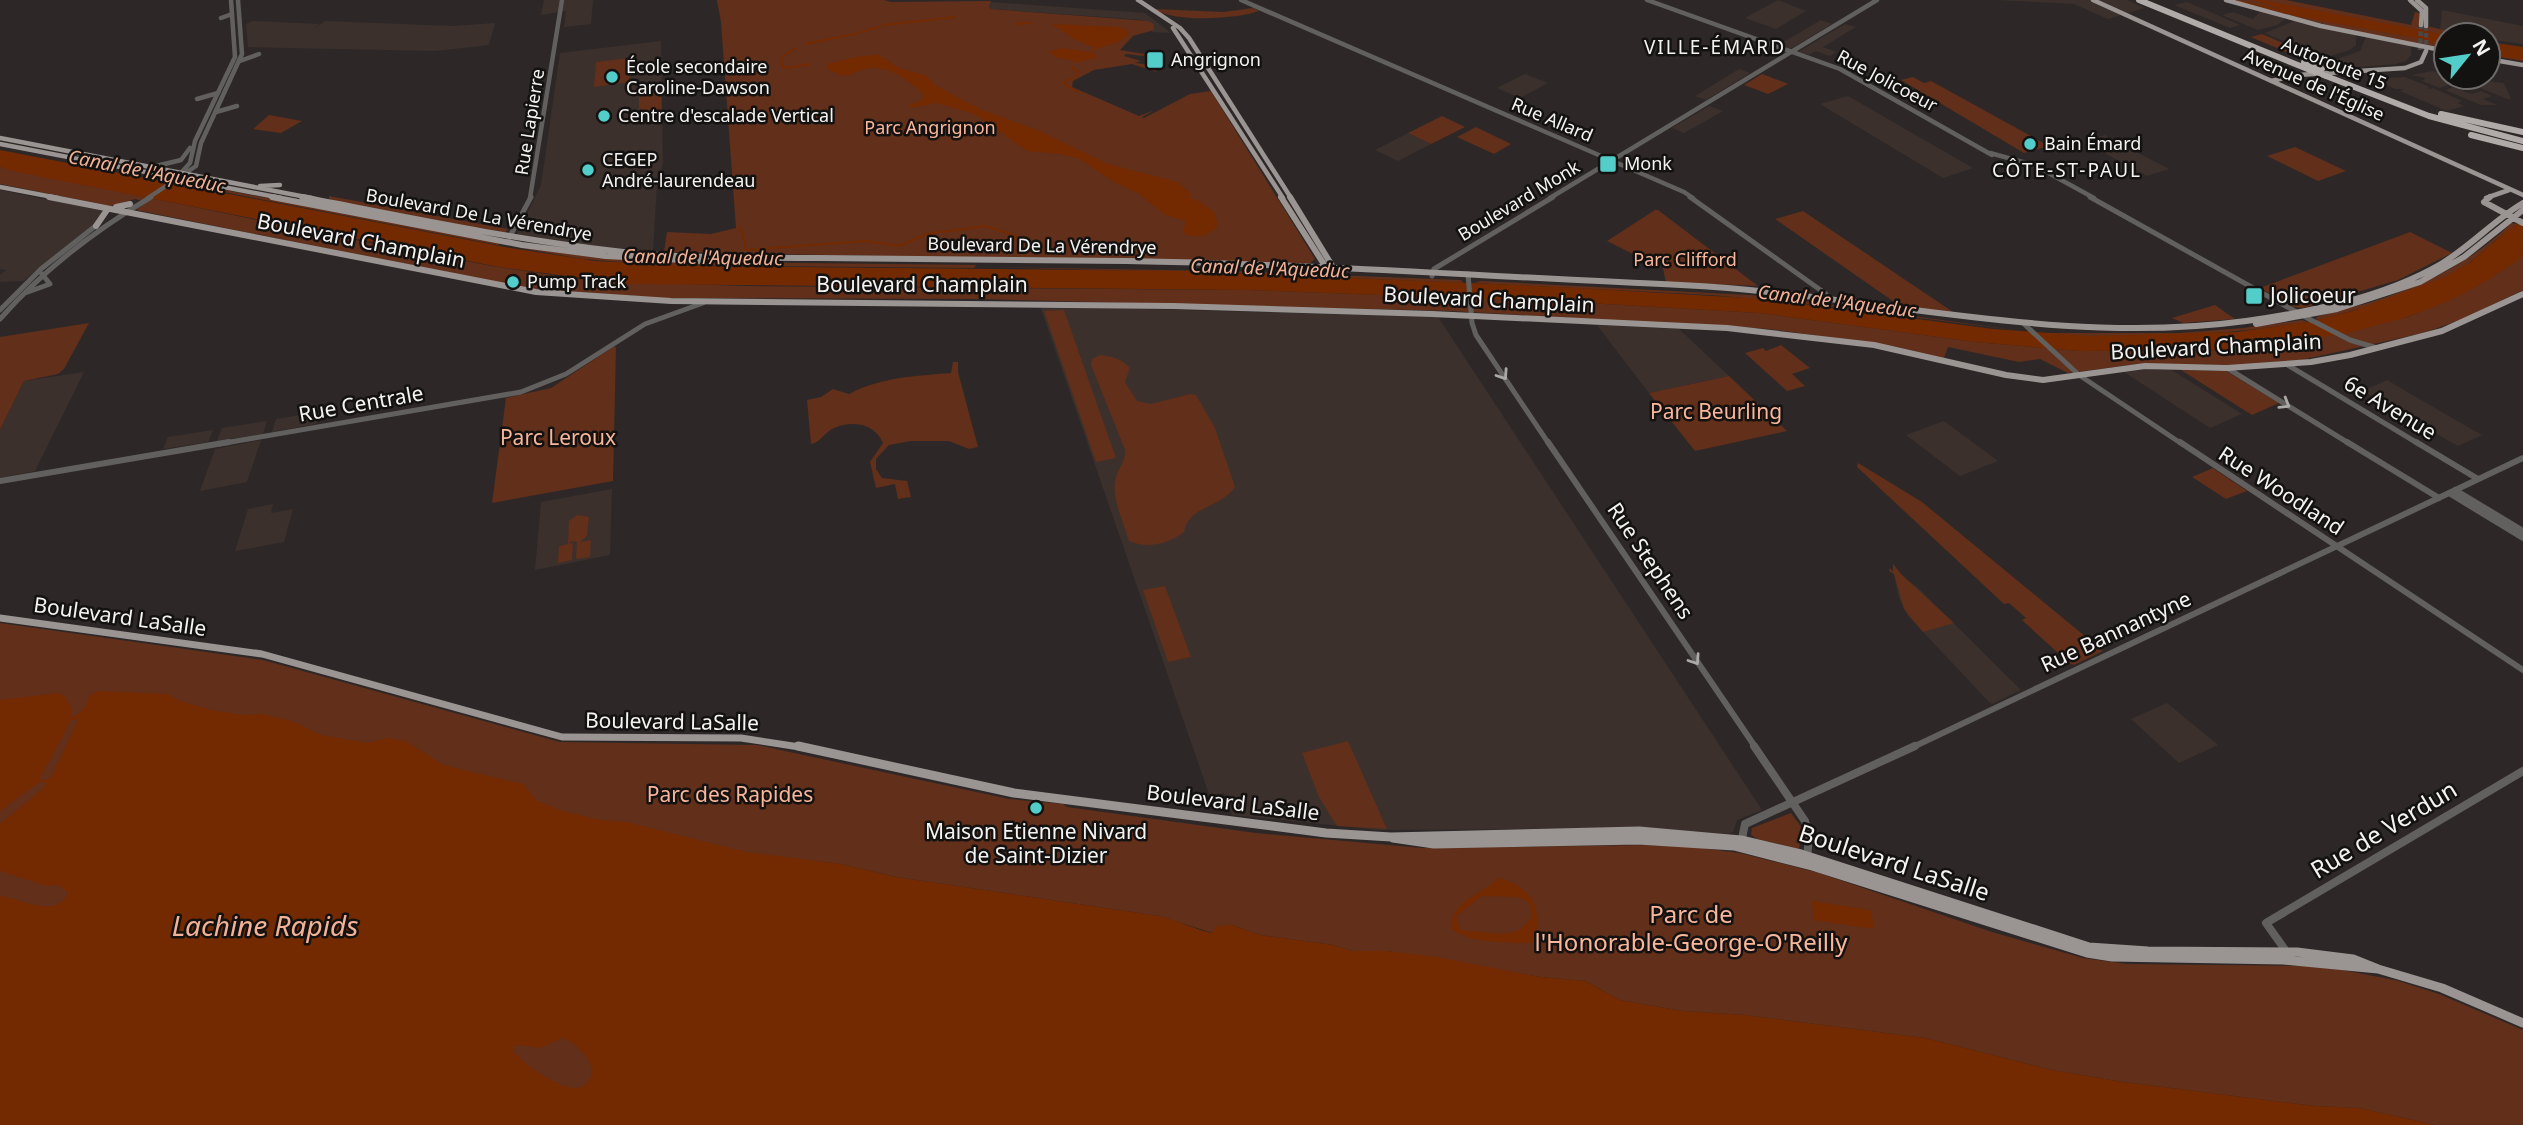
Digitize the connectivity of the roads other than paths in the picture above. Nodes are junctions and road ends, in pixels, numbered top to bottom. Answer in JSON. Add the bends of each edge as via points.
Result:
{"nodes":[{"id":1,"x":231,"y":0,"type":"edge"},
{"id":2,"x":238,"y":0,"type":"edge"},
{"id":3,"x":562,"y":0,"type":"edge"},
{"id":4,"x":1131,"y":0,"type":"edge"},
{"id":5,"x":1138,"y":0,"type":"edge"},
{"id":6,"x":1241,"y":0,"type":"edge"},
{"id":7,"x":1647,"y":0,"type":"edge"},
{"id":8,"x":1877,"y":0,"type":"edge"},
{"id":9,"x":2093,"y":0,"type":"edge"},
{"id":10,"x":2138,"y":0,"type":"edge"},
{"id":11,"x":2151,"y":0,"type":"edge"},
{"id":12,"x":2226,"y":0,"type":"edge"},
{"id":13,"x":2410,"y":0,"type":"edge"},
{"id":14,"x":2417,"y":0,"type":"edge"},
{"id":15,"x":232,"y":14,"type":"junction"},
{"id":16,"x":221,"y":18,"type":"dead end"},
{"id":17,"x":1185,"y":37,"type":"junction"},
{"id":18,"x":2239,"y":38,"type":"junction"},
{"id":19,"x":2432,"y":48,"type":"edge"},
{"id":20,"x":2423,"y":51,"type":"dead end"},
{"id":21,"x":1792,"y":52,"type":"junction"},
{"id":22,"x":259,"y":54,"type":"dead end"},
{"id":23,"x":240,"y":61,"type":"junction"},
{"id":24,"x":2502,"y":61,"type":"edge"},
{"id":25,"x":2523,"y":65,"type":"edge"},
{"id":26,"x":2324,"y":73,"type":"junction"},
{"id":27,"x":2271,"y":81,"type":"junction"},
{"id":28,"x":218,"y":93,"type":"junction"},
{"id":29,"x":197,"y":99,"type":"dead end"},
{"id":30,"x":237,"y":106,"type":"dead end"},
{"id":31,"x":216,"y":112,"type":"junction"},
{"id":32,"x":2432,"y":115,"type":"junction"},
{"id":33,"x":2446,"y":120,"type":"junction"},
{"id":34,"x":2523,"y":137,"type":"edge"},
{"id":35,"x":0,"y":141,"type":"edge"},
{"id":36,"x":195,"y":141,"type":"junction"},
{"id":37,"x":2523,"y":148,"type":"edge"},
{"id":38,"x":1611,"y":161,"type":"junction"},
{"id":39,"x":148,"y":168,"type":"junction"},
{"id":40,"x":177,"y":179,"type":"junction"},
{"id":41,"x":280,"y":185,"type":"dead end"},
{"id":42,"x":0,"y":187,"type":"edge"},
{"id":43,"x":248,"y":187,"type":"junction"},
{"id":44,"x":2510,"y":189,"type":"junction"},
{"id":45,"x":2523,"y":193,"type":"edge"},
{"id":46,"x":2523,"y":203,"type":"edge"},
{"id":47,"x":120,"y":209,"type":"junction"},
{"id":48,"x":2523,"y":210,"type":"edge"},
{"id":49,"x":2508,"y":216,"type":"junction"},
{"id":50,"x":2522,"y":223,"type":"edge"},
{"id":51,"x":96,"y":226,"type":"junction"},
{"id":52,"x":508,"y":239,"type":"junction"},
{"id":53,"x":1318,"y":256,"type":"junction"},
{"id":54,"x":1307,"y":267,"type":"junction"},
{"id":55,"x":1332,"y":270,"type":"junction"},
{"id":56,"x":42,"y":274,"type":"junction"},
{"id":57,"x":1431,"y":274,"type":"junction"},
{"id":58,"x":1468,"y":278,"type":"junction"},
{"id":59,"x":20,"y":295,"type":"junction"},
{"id":60,"x":2523,"y":295,"type":"edge"},
{"id":61,"x":1828,"y":300,"type":"junction"},
{"id":62,"x":707,"y":301,"type":"junction"},
{"id":63,"x":0,"y":310,"type":"edge"},
{"id":64,"x":2297,"y":313,"type":"junction"},
{"id":65,"x":1471,"y":316,"type":"junction"},
{"id":66,"x":2307,"y":318,"type":"junction"},
{"id":67,"x":0,"y":319,"type":"edge"},
{"id":68,"x":2023,"y":323,"type":"junction"},
{"id":69,"x":2032,"y":330,"type":"junction"},
{"id":70,"x":2350,"y":340,"type":"junction"},
{"id":71,"x":2379,"y":349,"type":"junction"},
{"id":72,"x":2358,"y":353,"type":"junction"},
{"id":73,"x":2286,"y":364,"type":"junction"},
{"id":74,"x":2227,"y":368,"type":"junction"},
{"id":75,"x":2078,"y":375,"type":"junction"},
{"id":76,"x":2523,"y":458,"type":"edge"},
{"id":77,"x":2478,"y":479,"type":"junction"},
{"id":78,"x":0,"y":481,"type":"edge"},
{"id":79,"x":2452,"y":491,"type":"junction"},
{"id":80,"x":2439,"y":498,"type":"junction"},
{"id":81,"x":2523,"y":531,"type":"edge"},
{"id":82,"x":2523,"y":538,"type":"edge"},
{"id":83,"x":2337,"y":547,"type":"junction"},
{"id":84,"x":0,"y":618,"type":"edge"},
{"id":85,"x":2523,"y":670,"type":"edge"},
{"id":86,"x":2523,"y":771,"type":"edge"},
{"id":87,"x":1793,"y":804,"type":"junction"},
{"id":88,"x":1741,"y":844,"type":"junction"},
{"id":89,"x":1807,"y":860,"type":"junction"},
{"id":90,"x":2289,"y":956,"type":"junction"},
{"id":91,"x":2523,"y":1023,"type":"edge"}],
"edges":[{"from":1,"to":15,"type":"street"},
{"from":2,"to":23,"type":"street","via":[[243,45]]},
{"from":3,"to":52,"type":"street","name":"Rue Lapierre","via":[[533,190]]},
{"from":4,"to":17,"type":"main road"},
{"from":5,"to":17,"type":"main road","via":[[1180,28]]},
{"from":6,"to":38,"type":"street","name":"Rue Allard"},
{"from":7,"to":21,"type":"street","name":"Rue Jolicoeur"},
{"from":8,"to":21,"type":"street","name":"Boulevard Monk"},
{"from":9,"to":27,"type":"main road","name":"Avenue de l'Église"},
{"from":10,"to":18,"type":"highway","name":"Autoroute 15"},
{"from":11,"to":18,"type":"highway","name":"Autoroute 15"},
{"from":12,"to":19,"type":"main road","via":[[2324,27]]},
{"from":13,"to":14,"type":"main road","via":[[2422,11],[2424,25],[2426,8]]},
{"from":15,"to":16,"type":"street"},
{"from":15,"to":28,"type":"street","via":[[236,52]]},
{"from":17,"to":53,"type":"main road"},
{"from":17,"to":55,"type":"main road"},
{"from":18,"to":26,"type":"highway","name":"Autoroute 15"},
{"from":18,"to":26,"type":"highway","name":"Autoroute 15","bridge":true},
{"from":20,"to":26,"type":"main road","via":[[2421,62],[2404,68]]},
{"from":21,"to":38,"type":"street","name":"Boulevard Monk"},
{"from":21,"to":64,"type":"street","name":"Rue Jolicoeur","via":[[1843,70],[1990,153],[2037,168]]},
{"from":22,"to":23,"type":"street"},
{"from":23,"to":31,"type":"street"},
{"from":24,"to":25,"type":"main road"},
{"from":26,"to":27,"type":"main road"},
{"from":26,"to":32,"type":"highway","name":"Autoroute 15"},
{"from":26,"to":32,"type":"highway","name":"Autoroute 15","bridge":true},
{"from":27,"to":44,"type":"main road","name":"Avenue de l'Église"},
{"from":28,"to":29,"type":"street"},
{"from":28,"to":36,"type":"street"},
{"from":30,"to":31,"type":"street"},
{"from":31,"to":40,"type":"street","via":[[200,145],[198,162]]},
{"from":32,"to":33,"type":"highway"},
{"from":32,"to":33,"type":"highway","name":"Autoroute 15"},
{"from":33,"to":34,"type":"highway","name":"Autoroute 15"},
{"from":33,"to":37,"type":"highway"},
{"from":35,"to":39,"type":"main road","name":"Boulevard De La Vérendrye"},
{"from":35,"to":40,"type":"main road","name":"Boulevard De La Vérendrye"},
{"from":36,"to":39,"type":"street","via":[[183,159]]},
{"from":36,"to":40,"type":"street","via":[[190,163]]},
{"from":38,"to":57,"type":"street","name":"Boulevard Monk"},
{"from":38,"to":61,"type":"street","name":"Rue Allard","via":[[1684,192],[1822,290]]},
{"from":39,"to":40,"type":"main road","name":"Boulevard De La Vérendrye"},
{"from":40,"to":43,"type":"main road","name":"Boulevard De La Vérendrye"},
{"from":40,"to":47,"type":"street"},
{"from":40,"to":52,"type":"main road","name":"Boulevard De La Vérendrye"},
{"from":41,"to":43,"type":"main road"},
{"from":42,"to":47,"type":"main road","name":"Boulevard Champlain"},
{"from":43,"to":52,"type":"main road","name":"Boulevard De La Vérendrye"},
{"from":44,"to":45,"type":"main road","name":"Avenue de l'Église"},
{"from":44,"to":49,"type":"main road","via":[[2484,203]]},
{"from":46,"to":49,"type":"main road","name":"Boulevard De La Vérendrye"},
{"from":47,"to":51,"type":"main road"},
{"from":47,"to":51,"type":"street"},
{"from":47,"to":56,"type":"street"},
{"from":47,"to":62,"type":"main road","name":"Boulevard Champlain","via":[[522,290]]},
{"from":48,"to":49,"type":"main road","name":"Boulevard De La Vérendrye"},
{"from":49,"to":50,"type":"main road"},
{"from":49,"to":64,"type":"main road","name":"Boulevard De La Vérendrye","via":[[2419,275]]},
{"from":49,"to":66,"type":"main road","name":"Boulevard De La Vérendrye","via":[[2469,254],[2432,276]]},
{"from":51,"to":63,"type":"street","via":[[41,269]]},
{"from":52,"to":54,"type":"main road","name":"Boulevard De La Vérendrye","via":[[685,256],[1171,261]]},
{"from":52,"to":55,"type":"main road","name":"Boulevard De La Vérendrye","via":[[589,254],[682,260]]},
{"from":53,"to":54,"type":"main road"},
{"from":53,"to":55,"type":"main road"},
{"from":54,"to":55,"type":"main road","name":"Boulevard De La Vérendrye"},
{"from":55,"to":57,"type":"main road","name":"Boulevard De La Vérendrye"},
{"from":56,"to":59,"type":"street"},
{"from":56,"to":59,"type":"street","via":[[50,284]]},
{"from":57,"to":58,"type":"main road","name":"Boulevard De La Vérendrye"},
{"from":58,"to":61,"type":"main road","name":"Boulevard De La Vérendrye"},
{"from":58,"to":65,"type":"street","name":"Rue Stephens"},
{"from":59,"to":67,"type":"street"},
{"from":60,"to":71,"type":"main road","name":"Boulevard Champlain","via":[[2442,331]]},
{"from":61,"to":68,"type":"main road","name":"Boulevard De La Vérendrye"},
{"from":61,"to":69,"type":"main road","name":"Boulevard De La Vérendrye"},
{"from":62,"to":65,"type":"main road","name":"Boulevard Champlain","via":[[1146,305]]},
{"from":62,"to":78,"type":"street","name":"Rue Centrale","via":[[645,324],[566,374],[521,392]]},
{"from":64,"to":66,"type":"street","name":"Rue Jolicoeur"},
{"from":64,"to":68,"type":"main road","name":"Boulevard De La Vérendrye","via":[[2165,327]]},
{"from":65,"to":75,"type":"main road","name":"Boulevard Champlain","via":[[1787,333],[1889,348],[2022,378]]},
{"from":65,"to":87,"type":"street","name":"Rue Stephens","one_way":true,"via":[[1476,335]]},
{"from":66,"to":69,"type":"main road","name":"Boulevard De La Vérendrye","via":[[2182,331]]},
{"from":66,"to":70,"type":"street","name":"Rue Jolicoeur"},
{"from":68,"to":69,"type":"street","name":"Rue Woodland"},
{"from":69,"to":75,"type":"street","name":"Rue Woodland"},
{"from":70,"to":71,"type":"street","name":"Rue Jolicoeur"},
{"from":70,"to":72,"type":"street"},
{"from":71,"to":72,"type":"main road","name":"Boulevard Champlain"},
{"from":72,"to":73,"type":"main road","name":"Boulevard Champlain"},
{"from":73,"to":74,"type":"main road","name":"Boulevard Champlain"},
{"from":73,"to":77,"type":"street","name":"6e Avenue"},
{"from":74,"to":75,"type":"main road","name":"Boulevard Champlain","via":[[2145,366]]},
{"from":74,"to":80,"type":"street","one_way":true},
{"from":75,"to":83,"type":"street","name":"Rue Woodland"},
{"from":76,"to":77,"type":"street","name":"Rue Bannantyne"},
{"from":77,"to":79,"type":"street","name":"Rue Bannantyne"},
{"from":79,"to":80,"type":"street","name":"Rue Bannantyne"},
{"from":79,"to":81,"type":"street"},
{"from":79,"to":82,"type":"street"},
{"from":80,"to":83,"type":"street","name":"Rue Bannantyne"},
{"from":83,"to":85,"type":"street","name":"Rue Woodland"},
{"from":83,"to":87,"type":"street","name":"Rue Bannantyne"},
{"from":84,"to":88,"type":"main road","name":"Boulevard LaSalle","via":[[262,654],[562,737],[766,740],[1014,793],[1420,844]]},
{"from":86,"to":90,"type":"street","name":"Rue de Verdun","via":[[2266,923]]},
{"from":87,"to":88,"type":"street","name":"Rue Bannantyne","via":[[1745,824]]},
{"from":87,"to":89,"type":"street","name":"Rue Stephens","via":[[1809,831]]},
{"from":88,"to":89,"type":"main road","name":"Boulevard LaSalle"},
{"from":89,"to":90,"type":"main road","name":"Boulevard LaSalle","via":[[2087,953],[2112,957]]},
{"from":90,"to":91,"type":"main road","name":"Boulevard LaSalle","via":[[2378,969],[2442,988]]}]}
